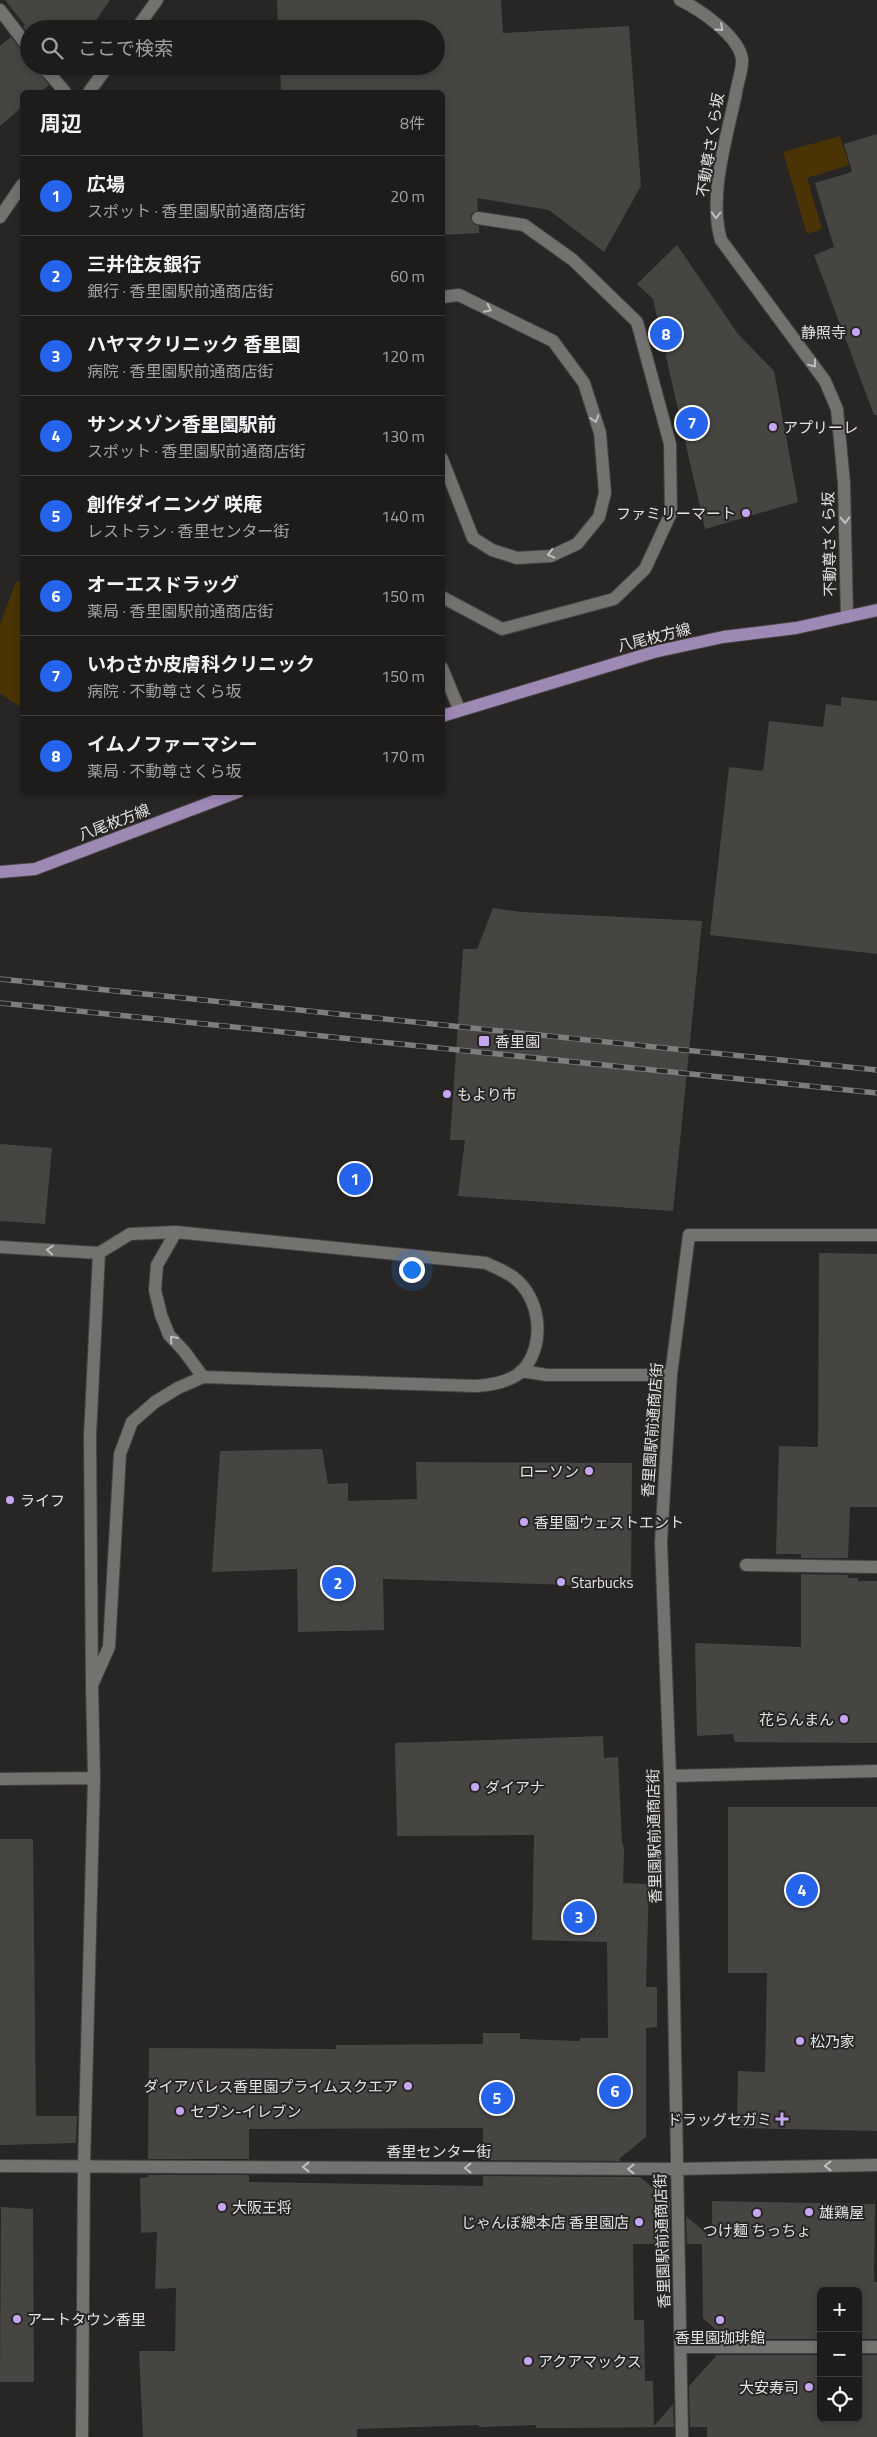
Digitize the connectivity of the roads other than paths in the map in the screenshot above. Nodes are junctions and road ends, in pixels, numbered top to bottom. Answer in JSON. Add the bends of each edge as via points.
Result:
{"nodes":[{"id":1,"x":156,"y":0,"type":"edge"},
{"id":2,"x":680,"y":0,"type":"edge"},
{"id":3,"x":0,"y":10,"type":"edge"},
{"id":4,"x":142,"y":20,"type":"edge"},
{"id":5,"x":20,"y":36,"type":"edge"},
{"id":6,"x":50,"y":75,"type":"edge"},
{"id":7,"x":101,"y":75,"type":"edge"},
{"id":8,"x":63,"y":90,"type":"edge"},
{"id":9,"x":90,"y":90,"type":"edge"},
{"id":10,"x":20,"y":188,"type":"edge"},
{"id":11,"x":0,"y":217,"type":"edge"},
{"id":12,"x":478,"y":218,"type":"dead end"},
{"id":13,"x":445,"y":300,"type":"edge"},
{"id":14,"x":445,"y":467,"type":"edge"},
{"id":15,"x":445,"y":599,"type":"edge"},
{"id":16,"x":877,"y":610,"type":"edge"},
{"id":17,"x":847,"y":617,"type":"junction"},
{"id":18,"x":445,"y":675,"type":"edge"},
{"id":19,"x":459,"y":710,"type":"junction"},
{"id":20,"x":445,"y":715,"type":"edge"},
{"id":21,"x":230,"y":795,"type":"edge"},
{"id":22,"x":0,"y":872,"type":"edge"},
{"id":23,"x":176,"y":1232,"type":"junction"},
{"id":24,"x":877,"y":1235,"type":"edge"},
{"id":25,"x":0,"y":1246,"type":"edge"},
{"id":26,"x":99,"y":1253,"type":"junction"},
{"id":27,"x":521,"y":1371,"type":"junction"},
{"id":28,"x":671,"y":1375,"type":"junction"},
{"id":29,"x":203,"y":1378,"type":"junction"},
{"id":30,"x":746,"y":1565,"type":"dead end"},
{"id":31,"x":877,"y":1566,"type":"edge"},
{"id":32,"x":92,"y":1685,"type":"junction"},
{"id":33,"x":877,"y":1771,"type":"edge"},
{"id":34,"x":670,"y":1776,"type":"junction"},
{"id":35,"x":94,"y":1778,"type":"junction"},
{"id":36,"x":0,"y":1779,"type":"edge"},
{"id":37,"x":877,"y":2165,"type":"edge"},
{"id":38,"x":0,"y":2166,"type":"edge"},
{"id":39,"x":84,"y":2166,"type":"junction"},
{"id":40,"x":676,"y":2169,"type":"junction"},
{"id":41,"x":682,"y":2347,"type":"junction"},
{"id":42,"x":817,"y":2347,"type":"edge"},
{"id":43,"x":862,"y":2347,"type":"edge"},
{"id":44,"x":877,"y":2347,"type":"edge"},
{"id":45,"x":82,"y":2437,"type":"edge"},
{"id":46,"x":682,"y":2437,"type":"edge"}],
"edges":[{"from":1,"to":4,"type":"street"},
{"from":2,"to":17,"type":"street","name":"不動尊さくら坂","one_way":true,"via":[[698,8],[730,36],[742,59],[717,190],[716,224],[721,240],[826,381],[837,409],[844,484]]},
{"from":3,"to":5,"type":"street"},
{"from":6,"to":8,"type":"street"},
{"from":7,"to":9,"type":"street"},
{"from":10,"to":11,"type":"street"},
{"from":12,"to":15,"type":"street","via":[[524,225],[573,260],[637,322],[670,444],[671,513],[645,568],[614,599],[502,629]]},
{"from":13,"to":14,"type":"street","one_way":true,"via":[[459,295],[553,341],[584,383],[600,433],[605,493],[599,518],[578,544],[550,556],[517,558],[492,550],[473,538]]},
{"from":16,"to":17,"type":"main road","name":"八尾枚方線"},
{"from":17,"to":19,"type":"main road","name":"八尾枚方線","via":[[654,652]]},
{"from":18,"to":19,"type":"street"},
{"from":19,"to":20,"type":"main road","name":"八尾枚方線"},
{"from":21,"to":22,"type":"main road","name":"八尾枚方線","via":[[35,869]]},
{"from":23,"to":26,"type":"street","via":[[130,1234]]},
{"from":23,"to":27,"type":"street","via":[[486,1263],[513,1276],[528,1293],[536,1312],[537,1335],[533,1355]]},
{"from":29,"to":23,"type":"street","one_way":true,"via":[[169,1335],[160,1315],[155,1290],[157,1265]]},
{"from":24,"to":28,"type":"street","name":"香里園駅前通商店街","via":[[689,1235]]},
{"from":26,"to":25,"type":"street","one_way":true},
{"from":26,"to":32,"type":"street","via":[[90,1436]]},
{"from":27,"to":28,"type":"street","via":[[547,1375]]},
{"from":27,"to":29,"type":"street","via":[[491,1385],[476,1386]]},
{"from":28,"to":34,"type":"street","name":"香里園駅前通商店街","via":[[661,1542]]},
{"from":29,"to":32,"type":"street","via":[[155,1402],[132,1422],[120,1454],[109,1648]]},
{"from":30,"to":31,"type":"street"},
{"from":32,"to":35,"type":"street"},
{"from":33,"to":34,"type":"street"},
{"from":34,"to":40,"type":"street","name":"香里園駅前通商店街"},
{"from":35,"to":36,"type":"street"},
{"from":35,"to":39,"type":"street"},
{"from":37,"to":40,"type":"street","name":"香里センター街","one_way":true},
{"from":38,"to":39,"type":"street","name":"香里センター街"},
{"from":40,"to":39,"type":"street","name":"香里センター街","one_way":true},
{"from":39,"to":45,"type":"street"},
{"from":40,"to":41,"type":"street","name":"香里園駅前通商店街"},
{"from":41,"to":42,"type":"street"},
{"from":41,"to":46,"type":"street","name":"香里園駅前通商店街"},
{"from":43,"to":44,"type":"street"}]}
